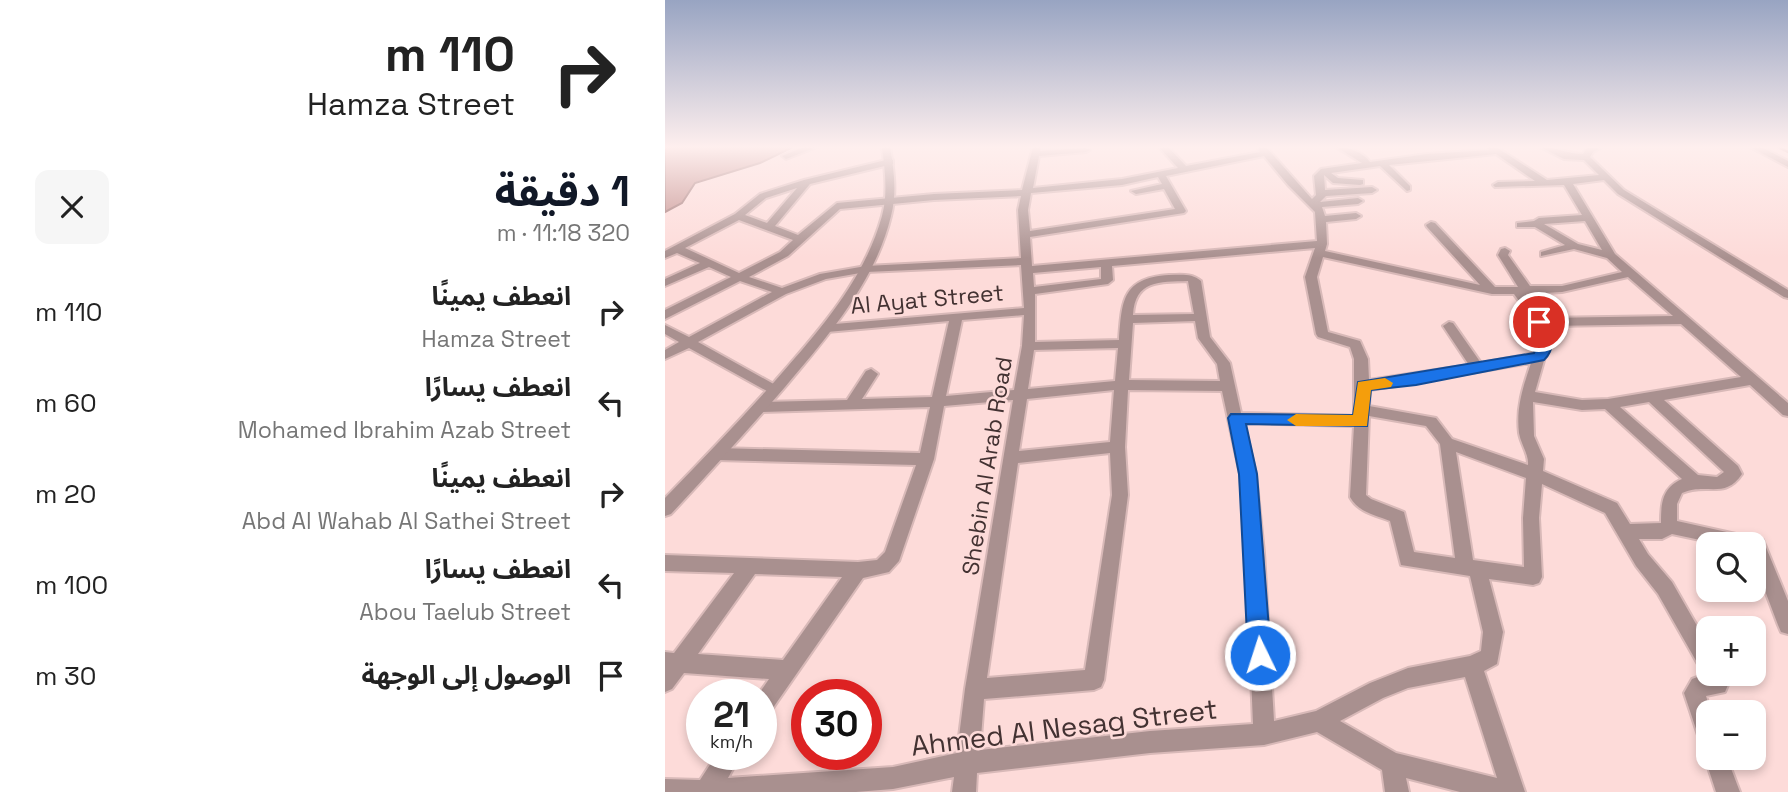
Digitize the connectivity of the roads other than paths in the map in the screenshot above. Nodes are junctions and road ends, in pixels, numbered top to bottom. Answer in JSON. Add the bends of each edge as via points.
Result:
{"nodes":[{"id":1,"x":801,"y":184,"type":"edge"},
{"id":2,"x":805,"y":184,"type":"edge"},
{"id":3,"x":889,"y":184,"type":"edge"},
{"id":4,"x":1028,"y":184,"type":"edge"},
{"id":5,"x":1112,"y":184,"type":"edge"},
{"id":6,"x":1154,"y":184,"type":"edge"},
{"id":7,"x":1166,"y":184,"type":"edge"},
{"id":8,"x":1292,"y":184,"type":"edge"},
{"id":9,"x":1319,"y":184,"type":"edge"},
{"id":10,"x":1403,"y":184,"type":"edge"},
{"id":11,"x":1522,"y":184,"type":"edge"},
{"id":12,"x":1568,"y":184,"type":"edge"},
{"id":13,"x":1613,"y":184,"type":"edge"},
{"id":14,"x":1498,"y":185,"type":"dead end"},
{"id":15,"x":1407,"y":188,"type":"dead end"},
{"id":16,"x":1372,"y":190,"type":"dead end"},
{"id":17,"x":1136,"y":191,"type":"dead end"},
{"id":18,"x":1026,"y":192,"type":"junction"},
{"id":19,"x":1321,"y":193,"type":"junction"},
{"id":20,"x":888,"y":201,"type":"junction"},
{"id":21,"x":1358,"y":201,"type":"dead end"},
{"id":22,"x":1315,"y":204,"type":"junction"},
{"id":23,"x":738,"y":216,"type":"junction"},
{"id":24,"x":1356,"y":216,"type":"dead end"},
{"id":25,"x":1588,"y":218,"type":"junction"},
{"id":26,"x":1320,"y":219,"type":"junction"},
{"id":27,"x":1537,"y":224,"type":"junction"},
{"id":28,"x":1431,"y":225,"type":"dead end"},
{"id":29,"x":1521,"y":225,"type":"dead end"},
{"id":30,"x":769,"y":227,"type":"junction"},
{"id":31,"x":1024,"y":235,"type":"junction"},
{"id":32,"x":801,"y":240,"type":"junction"},
{"id":33,"x":1574,"y":246,"type":"junction"},
{"id":34,"x":678,"y":248,"type":"junction"},
{"id":35,"x":1321,"y":248,"type":"junction"},
{"id":36,"x":1505,"y":251,"type":"dead end"},
{"id":37,"x":1545,"y":254,"type":"dead end"},
{"id":38,"x":665,"y":255,"type":"edge"},
{"id":39,"x":1611,"y":256,"type":"junction"},
{"id":40,"x":709,"y":263,"type":"junction"},
{"id":41,"x":1107,"y":263,"type":"junction"},
{"id":42,"x":1027,"y":266,"type":"junction"},
{"id":43,"x":866,"y":269,"type":"junction"},
{"id":44,"x":1630,"y":273,"type":"junction"},
{"id":45,"x":742,"y":278,"type":"junction"},
{"id":46,"x":665,"y":283,"type":"edge"},
{"id":47,"x":1029,"y":291,"type":"junction"},
{"id":48,"x":1492,"y":291,"type":"junction"},
{"id":49,"x":1522,"y":291,"type":"junction"},
{"id":50,"x":782,"y":292,"type":"junction"},
{"id":51,"x":1788,"y":295,"type":"edge"},
{"id":52,"x":1030,"y":311,"type":"junction"},
{"id":53,"x":665,"y":316,"type":"edge"},
{"id":54,"x":1201,"y":317,"type":"junction"},
{"id":55,"x":956,"y":318,"type":"junction"},
{"id":56,"x":1127,"y":319,"type":"junction"},
{"id":57,"x":1684,"y":320,"type":"junction"},
{"id":58,"x":1539,"y":322,"type":"junction"},
{"id":59,"x":1449,"y":326,"type":"dead end"},
{"id":60,"x":827,"y":328,"type":"junction"},
{"id":61,"x":665,"y":329,"type":"edge"},
{"id":62,"x":689,"y":342,"type":"junction"},
{"id":63,"x":1126,"y":344,"type":"junction"},
{"id":64,"x":1028,"y":346,"type":"junction"},
{"id":65,"x":665,"y":355,"type":"edge"},
{"id":66,"x":1539,"y":357,"type":"junction"},
{"id":67,"x":1477,"y":367,"type":"junction"},
{"id":68,"x":871,"y":374,"type":"dead end"},
{"id":69,"x":1752,"y":380,"type":"junction"},
{"id":70,"x":1123,"y":385,"type":"junction"},
{"id":71,"x":1229,"y":386,"type":"junction"},
{"id":72,"x":1363,"y":386,"type":"junction"},
{"id":73,"x":774,"y":390,"type":"junction"},
{"id":74,"x":1021,"y":395,"type":"junction"},
{"id":75,"x":1527,"y":396,"type":"junction"},
{"id":76,"x":1653,"y":397,"type":"junction"},
{"id":77,"x":939,"y":402,"type":"junction"},
{"id":78,"x":1608,"y":404,"type":"junction"},
{"id":79,"x":850,"y":406,"type":"junction"},
{"id":80,"x":759,"y":407,"type":"junction"},
{"id":81,"x":1786,"y":408,"type":"edge"},
{"id":82,"x":1361,"y":416,"type":"junction"},
{"id":83,"x":1237,"y":418,"type":"junction"},
{"id":84,"x":1447,"y":443,"type":"junction"},
{"id":85,"x":1117,"y":447,"type":"junction"},
{"id":86,"x":717,"y":454,"type":"junction"},
{"id":87,"x":1012,"y":458,"type":"junction"},
{"id":88,"x":926,"y":459,"type":"junction"},
{"id":89,"x":1534,"y":474,"type":"junction"},
{"id":90,"x":1694,"y":481,"type":"junction"},
{"id":91,"x":665,"y":509,"type":"edge"},
{"id":92,"x":1669,"y":526,"type":"junction"},
{"id":93,"x":1626,"y":531,"type":"junction"},
{"id":94,"x":665,"y":563,"type":"edge"},
{"id":95,"x":751,"y":565,"type":"junction"},
{"id":96,"x":1471,"y":567,"type":"junction"},
{"id":97,"x":858,"y":570,"type":"junction"},
{"id":98,"x":1788,"y":625,"type":"edge"},
{"id":99,"x":1696,"y":644,"type":"edge"},
{"id":100,"x":672,"y":662,"type":"edge"},
{"id":101,"x":1472,"y":666,"type":"junction"},
{"id":102,"x":788,"y":670,"type":"junction"},
{"id":103,"x":665,"y":682,"type":"edge"},
{"id":104,"x":777,"y":685,"type":"edge"},
{"id":105,"x":975,"y":689,"type":"junction"},
{"id":106,"x":1319,"y":721,"type":"junction"},
{"id":107,"x":1264,"y":734,"type":"junction"},
{"id":108,"x":965,"y":763,"type":"junction"},
{"id":109,"x":1392,"y":763,"type":"junction"},
{"id":110,"x":716,"y":770,"type":"edge"},
{"id":111,"x":1720,"y":770,"type":"edge"},
{"id":112,"x":890,"y":785,"type":"edge"},
{"id":113,"x":665,"y":791,"type":"edge"},
{"id":114,"x":697,"y":791,"type":"edge"},
{"id":115,"x":964,"y":792,"type":"edge"},
{"id":116,"x":1397,"y":792,"type":"edge"},
{"id":117,"x":1505,"y":792,"type":"edge"},
{"id":118,"x":1513,"y":792,"type":"edge"},
{"id":119,"x":1728,"y":792,"type":"edge"}],
"edges":[{"from":1,"to":23,"type":"street","via":[[763,196]]},
{"from":2,"to":30,"type":"street"},
{"from":3,"to":20,"type":"street"},
{"from":4,"to":18,"type":"street","name":"Shebin Al Arab Road"},
{"from":5,"to":18,"type":"street"},
{"from":6,"to":17,"type":"street"},
{"from":7,"to":31,"type":"street","via":[[1181,211]]},
{"from":8,"to":22,"type":"street"},
{"from":9,"to":19,"type":"street"},
{"from":10,"to":15,"type":"street"},
{"from":11,"to":14,"type":"street"},
{"from":12,"to":25,"type":"street"},
{"from":13,"to":51,"type":"street"},
{"from":16,"to":19,"type":"street"},
{"from":18,"to":20,"type":"street"},
{"from":18,"to":31,"type":"street","name":"Shebin Al Arab Road"},
{"from":19,"to":22,"type":"street"},
{"from":20,"to":32,"type":"street","via":[[835,207]]},
{"from":20,"to":43,"type":"street"},
{"from":21,"to":22,"type":"street"},
{"from":22,"to":26,"type":"street"},
{"from":23,"to":30,"type":"street"},
{"from":23,"to":34,"type":"street"},
{"from":24,"to":26,"type":"street"},
{"from":25,"to":27,"type":"street"},
{"from":25,"to":39,"type":"street"},
{"from":26,"to":35,"type":"street"},
{"from":27,"to":29,"type":"street"},
{"from":27,"to":33,"type":"street"},
{"from":28,"to":48,"type":"street"},
{"from":30,"to":32,"type":"street"},
{"from":31,"to":42,"type":"street","name":"Shebin Al Arab Road"},
{"from":32,"to":45,"type":"street"},
{"from":33,"to":37,"type":"street"},
{"from":33,"to":39,"type":"street"},
{"from":34,"to":38,"type":"street"},
{"from":34,"to":40,"type":"street"},
{"from":35,"to":41,"type":"street","name":"Al Ayat Street","via":[[1212,252]]},
{"from":35,"to":48,"type":"street","name":"Al Ayat Street"},
{"from":35,"to":72,"type":"street","via":[[1311,278],[1322,334],[1355,344]]},
{"from":36,"to":49,"type":"street","via":[[1503,256]]},
{"from":39,"to":44,"type":"street"},
{"from":40,"to":45,"type":"street"},
{"from":40,"to":46,"type":"street"},
{"from":41,"to":42,"type":"street","name":"Al Ayat Street"},
{"from":41,"to":47,"type":"street","via":[[1104,282]]},
{"from":42,"to":43,"type":"street","name":"Al Ayat Street"},
{"from":42,"to":47,"type":"street","name":"Shebin Al Arab Road"},
{"from":43,"to":50,"type":"street","name":"Al Ayat Street","via":[[824,276]]},
{"from":43,"to":60,"type":"street"},
{"from":44,"to":49,"type":"street","name":"Al Ayat Street","via":[[1586,286]]},
{"from":44,"to":57,"type":"street"},
{"from":45,"to":50,"type":"street"},
{"from":45,"to":53,"type":"street"},
{"from":47,"to":52,"type":"street","name":"Shebin Al Arab Road"},
{"from":48,"to":49,"type":"street","name":"Al Ayat Street"},
{"from":49,"to":58,"type":"street"},
{"from":50,"to":62,"type":"street","name":"Al Ayat Street"},
{"from":52,"to":55,"type":"street","name":"Al Ayat Street"},
{"from":52,"to":64,"type":"street","name":"Shebin Al Arab Road"},
{"from":54,"to":56,"type":"street"},
{"from":54,"to":56,"type":"street","via":[[1192,278],[1137,286],[1130,296]]},
{"from":54,"to":71,"type":"street","via":[[1206,341],[1223,363]]},
{"from":55,"to":60,"type":"street","name":"Al Ayat Street"},
{"from":55,"to":77,"type":"street"},
{"from":56,"to":63,"type":"street"},
{"from":57,"to":58,"type":"street"},
{"from":57,"to":69,"type":"street"},
{"from":58,"to":66,"type":"street","via":[[1547,342]]},
{"from":59,"to":67,"type":"street"},
{"from":60,"to":73,"type":"street"},
{"from":61,"to":62,"type":"street"},
{"from":62,"to":65,"type":"street","name":"Al Ayat Street"},
{"from":62,"to":73,"type":"street"},
{"from":63,"to":64,"type":"street"},
{"from":63,"to":70,"type":"street"},
{"from":64,"to":74,"type":"street","name":"Shebin Al Arab Road"},
{"from":66,"to":67,"type":"street"},
{"from":66,"to":75,"type":"street"},
{"from":67,"to":72,"type":"street"},
{"from":68,"to":79,"type":"street"},
{"from":69,"to":76,"type":"street"},
{"from":69,"to":81,"type":"street"},
{"from":70,"to":71,"type":"street"},
{"from":70,"to":74,"type":"street"},
{"from":70,"to":85,"type":"street"},
{"from":71,"to":83,"type":"street"},
{"from":72,"to":82,"type":"street"},
{"from":73,"to":80,"type":"street"},
{"from":74,"to":77,"type":"street"},
{"from":74,"to":87,"type":"street","name":"Shebin Al Arab Road"},
{"from":75,"to":78,"type":"street"},
{"from":75,"to":89,"type":"street","via":[[1526,428],[1535,459]]},
{"from":76,"to":78,"type":"street"},
{"from":76,"to":90,"type":"street","via":[[1732,470],[1733,476],[1720,484]]},
{"from":77,"to":79,"type":"street"},
{"from":77,"to":88,"type":"street"},
{"from":78,"to":90,"type":"street"},
{"from":79,"to":80,"type":"street"},
{"from":80,"to":86,"type":"street"},
{"from":82,"to":83,"type":"street"},
{"from":82,"to":84,"type":"street","via":[[1430,422]]},
{"from":82,"to":96,"type":"street","via":[[1358,497],[1398,517],[1407,559]]},
{"from":83,"to":107,"type":"street","via":[[1253,526]]},
{"from":84,"to":89,"type":"street"},
{"from":84,"to":96,"type":"street"},
{"from":85,"to":87,"type":"street"},
{"from":85,"to":105,"type":"street","via":[[1119,504],[1094,680]]},
{"from":86,"to":88,"type":"street"},
{"from":86,"to":91,"type":"street"},
{"from":87,"to":105,"type":"street","name":"Shebin Al Arab Road"},
{"from":88,"to":97,"type":"street","via":[[891,560],[879,569]]},
{"from":89,"to":93,"type":"street","via":[[1606,505]]},
{"from":89,"to":96,"type":"street","via":[[1532,577]]},
{"from":90,"to":92,"type":"street","via":[[1676,489],[1669,504]]},
{"from":92,"to":93,"type":"street","via":[[1660,533]]},
{"from":92,"to":98,"type":"street","via":[[1757,545]]},
{"from":93,"to":99,"type":"street"},
{"from":94,"to":95,"type":"street"},
{"from":95,"to":97,"type":"street"},
{"from":95,"to":100,"type":"street"},
{"from":96,"to":101,"type":"street","via":[[1494,642],[1490,657]]},
{"from":97,"to":102,"type":"street"},
{"from":100,"to":102,"type":"street"},
{"from":100,"to":103,"type":"street"},
{"from":101,"to":106,"type":"street","name":"Ahmed Al Nesag Street","via":[[1408,678]]},
{"from":101,"to":118,"type":"street"},
{"from":102,"to":104,"type":"street"},
{"from":105,"to":108,"type":"street","name":"Shebin Al Arab Road"},
{"from":106,"to":107,"type":"street","name":"Ahmed Al Nesag Street"},
{"from":106,"to":109,"type":"street"},
{"from":107,"to":108,"type":"street","name":"Ahmed Al Nesag Street"},
{"from":108,"to":112,"type":"street","name":"Ahmed Al Nesag Street"},
{"from":108,"to":115,"type":"street","name":"Shebin Al Arab Road"},
{"from":109,"to":116,"type":"street"},
{"from":109,"to":117,"type":"street"},
{"from":110,"to":114,"type":"street"},
{"from":111,"to":119,"type":"street"},
{"from":112,"to":114,"type":"street","name":"Ahmed Al Nesag Street"},
{"from":113,"to":114,"type":"street","name":"Ahmed Al Nesag Street"}]}
